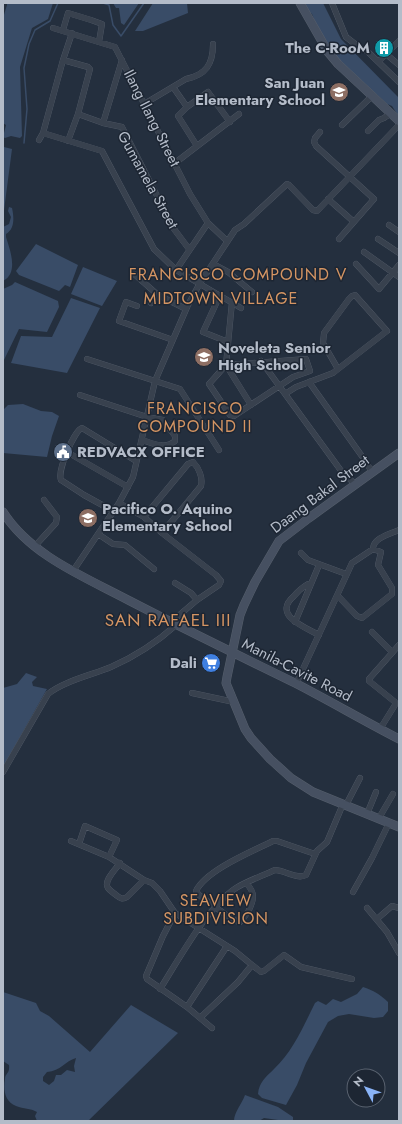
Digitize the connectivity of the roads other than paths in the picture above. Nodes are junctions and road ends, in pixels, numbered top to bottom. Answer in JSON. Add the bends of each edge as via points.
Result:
{"nodes":[{"id":1,"x":300,"y":3,"type":"edge"},
{"id":2,"x":332,"y":3,"type":"edge"},
{"id":3,"x":53,"y":28,"type":"dead end"},
{"id":4,"x":63,"y":30,"type":"junction"},
{"id":5,"x":72,"y":33,"type":"junction"},
{"id":6,"x":399,"y":41,"type":"edge"},
{"id":7,"x":98,"y":42,"type":"junction"},
{"id":8,"x":213,"y":44,"type":"dead end"},
{"id":9,"x":386,"y":54,"type":"junction"},
{"id":10,"x":63,"y":60,"type":"junction"},
{"id":11,"x":122,"y":60,"type":"junction"},
{"id":12,"x":379,"y":61,"type":"junction"},
{"id":13,"x":399,"y":65,"type":"edge"},
{"id":14,"x":399,"y":82,"type":"edge"},
{"id":15,"x":173,"y":87,"type":"junction"},
{"id":16,"x":372,"y":96,"type":"junction"},
{"id":17,"x":144,"y":104,"type":"junction"},
{"id":18,"x":187,"y":107,"type":"junction"},
{"id":19,"x":391,"y":113,"type":"junction"},
{"id":20,"x":78,"y":114,"type":"junction"},
{"id":21,"x":239,"y":114,"type":"dead end"},
{"id":22,"x":399,"y":121,"type":"edge"},
{"id":23,"x":230,"y":122,"type":"junction"},
{"id":24,"x":103,"y":123,"type":"junction"},
{"id":25,"x":342,"y":125,"type":"dead end"},
{"id":26,"x":399,"y":125,"type":"edge"},
{"id":27,"x":368,"y":131,"type":"dead end"},
{"id":28,"x":320,"y":132,"type":"dead end"},
{"id":29,"x":43,"y":133,"type":"junction"},
{"id":30,"x":39,"y":140,"type":"dead end"},
{"id":31,"x":68,"y":141,"type":"junction"},
{"id":32,"x":197,"y":146,"type":"junction"},
{"id":33,"x":175,"y":163,"type":"junction"},
{"id":34,"x":350,"y":176,"type":"junction"},
{"id":35,"x":328,"y":199,"type":"junction"},
{"id":36,"x":354,"y":222,"type":"junction"},
{"id":37,"x":208,"y":223,"type":"junction"},
{"id":38,"x":389,"y":226,"type":"dead end"},
{"id":39,"x":399,"y":232,"type":"edge"},
{"id":40,"x":339,"y":239,"type":"dead end"},
{"id":41,"x":378,"y":239,"type":"dead end"},
{"id":42,"x":228,"y":241,"type":"junction"},
{"id":43,"x":189,"y":249,"type":"junction"},
{"id":44,"x":364,"y":252,"type":"dead end"},
{"id":45,"x":399,"y":253,"type":"edge"},
{"id":46,"x":213,"y":264,"type":"junction"},
{"id":47,"x":356,"y":264,"type":"dead end"},
{"id":48,"x":399,"y":265,"type":"edge"},
{"id":49,"x":176,"y":270,"type":"junction"},
{"id":50,"x":133,"y":273,"type":"dead end"},
{"id":51,"x":393,"y":273,"type":"junction"},
{"id":52,"x":399,"y":277,"type":"edge"},
{"id":53,"x":200,"y":283,"type":"junction"},
{"id":54,"x":252,"y":292,"type":"dead end"},
{"id":55,"x":158,"y":295,"type":"junction"},
{"id":56,"x":220,"y":295,"type":"junction"},
{"id":57,"x":232,"y":302,"type":"junction"},
{"id":58,"x":151,"y":303,"type":"dead end"},
{"id":59,"x":137,"y":306,"type":"dead end"},
{"id":60,"x":241,"y":308,"type":"dead end"},
{"id":61,"x":186,"y":309,"type":"junction"},
{"id":62,"x":173,"y":340,"type":"junction"},
{"id":63,"x":228,"y":342,"type":"junction"},
{"id":64,"x":87,"y":359,"type":"dead end"},
{"id":65,"x":261,"y":361,"type":"junction"},
{"id":66,"x":226,"y":365,"type":"junction"},
{"id":67,"x":338,"y":369,"type":"junction"},
{"id":68,"x":156,"y":381,"type":"junction"},
{"id":69,"x":309,"y":382,"type":"junction"},
{"id":70,"x":279,"y":386,"type":"junction"},
{"id":71,"x":285,"y":394,"type":"junction"},
{"id":72,"x":80,"y":395,"type":"dead end"},
{"id":73,"x":251,"y":405,"type":"junction"},
{"id":74,"x":147,"y":416,"type":"junction"},
{"id":75,"x":142,"y":440,"type":"junction"},
{"id":76,"x":219,"y":450,"type":"dead end"},
{"id":77,"x":67,"y":452,"type":"junction"},
{"id":78,"x":399,"y":453,"type":"edge"},
{"id":79,"x":136,"y":461,"type":"junction"},
{"id":80,"x":372,"y":472,"type":"junction"},
{"id":81,"x":356,"y":484,"type":"junction"},
{"id":82,"x":128,"y":487,"type":"junction"},
{"id":83,"x":44,"y":500,"type":"dead end"},
{"id":84,"x":119,"y":503,"type":"junction"},
{"id":85,"x":113,"y":511,"type":"junction"},
{"id":86,"x":3,"y":512,"type":"edge"},
{"id":87,"x":144,"y":517,"type":"junction"},
{"id":88,"x":399,"y":530,"type":"edge"},
{"id":89,"x":162,"y":533,"type":"junction"},
{"id":90,"x":98,"y":534,"type":"junction"},
{"id":91,"x":35,"y":546,"type":"junction"},
{"id":92,"x":373,"y":548,"type":"junction"},
{"id":93,"x":301,"y":553,"type":"dead end"},
{"id":94,"x":319,"y":565,"type":"junction"},
{"id":95,"x":154,"y":569,"type":"dead end"},
{"id":96,"x":73,"y":571,"type":"junction"},
{"id":97,"x":346,"y":574,"type":"junction"},
{"id":98,"x":175,"y":583,"type":"dead end"},
{"id":99,"x":311,"y":584,"type":"junction"},
{"id":100,"x":338,"y":596,"type":"junction"},
{"id":101,"x":197,"y":600,"type":"junction"},
{"id":102,"x":174,"y":621,"type":"junction"},
{"id":103,"x":295,"y":622,"type":"junction"},
{"id":104,"x":372,"y":632,"type":"dead end"},
{"id":105,"x":319,"y":635,"type":"junction"},
{"id":106,"x":399,"y":645,"type":"edge"},
{"id":107,"x":392,"y":652,"type":"junction"},
{"id":108,"x":232,"y":653,"type":"junction"},
{"id":109,"x":296,"y":684,"type":"junction"},
{"id":110,"x":192,"y":693,"type":"dead end"},
{"id":111,"x":234,"y":702,"type":"junction"},
{"id":112,"x":380,"y":729,"type":"junction"},
{"id":113,"x":399,"y":739,"type":"edge"},
{"id":114,"x":3,"y":772,"type":"edge"},
{"id":115,"x":360,"y":778,"type":"dead end"},
{"id":116,"x":376,"y":792,"type":"dead end"},
{"id":117,"x":392,"y":794,"type":"dead end"},
{"id":118,"x":344,"y":805,"type":"junction"},
{"id":119,"x":367,"y":814,"type":"junction"},
{"id":120,"x":379,"y":818,"type":"junction"},
{"id":121,"x":389,"y":822,"type":"junction"},
{"id":122,"x":399,"y":827,"type":"edge"},
{"id":123,"x":71,"y":841,"type":"dead end"},
{"id":124,"x":79,"y":844,"type":"junction"},
{"id":125,"x":315,"y":854,"type":"junction"},
{"id":126,"x":109,"y":857,"type":"junction"},
{"id":127,"x":120,"y":863,"type":"junction"},
{"id":128,"x":144,"y":880,"type":"junction"},
{"id":129,"x":246,"y":883,"type":"junction"},
{"id":130,"x":353,"y":892,"type":"dead end"},
{"id":131,"x":216,"y":906,"type":"junction"},
{"id":132,"x":367,"y":908,"type":"dead end"},
{"id":133,"x":399,"y":908,"type":"edge"},
{"id":134,"x":175,"y":913,"type":"junction"},
{"id":135,"x":377,"y":919,"type":"junction"},
{"id":136,"x":200,"y":928,"type":"junction"},
{"id":137,"x":227,"y":946,"type":"junction"},
{"id":138,"x":399,"y":952,"type":"edge"},
{"id":139,"x":252,"y":965,"type":"junction"},
{"id":140,"x":352,"y":979,"type":"dead end"},
{"id":141,"x":160,"y":989,"type":"junction"},
{"id":142,"x":187,"y":1007,"type":"junction"},
{"id":143,"x":201,"y":1017,"type":"junction"},
{"id":144,"x":212,"y":1028,"type":"dead end"}],
"edges":[{"from":1,"to":16,"type":"street","via":[[328,52]]},
{"from":2,"to":12,"type":"street","via":[[346,37]]},
{"from":3,"to":4,"type":"street","name":"Ilang Ilang Street"},
{"from":4,"to":5,"type":"street","name":"Ilang Ilang Street"},
{"from":4,"to":7,"type":"street","via":[[68,13],[91,20],[102,24]]},
{"from":5,"to":7,"type":"street","name":"Ilang Ilang Street"},
{"from":5,"to":10,"type":"street"},
{"from":6,"to":9,"type":"street"},
{"from":7,"to":11,"type":"street","name":"Ilang Ilang Street","via":[[115,47]]},
{"from":8,"to":15,"type":"street","via":[[210,64],[202,73]]},
{"from":9,"to":12,"type":"street"},
{"from":9,"to":13,"type":"street"},
{"from":10,"to":20,"type":"street","via":[[90,69]]},
{"from":10,"to":29,"type":"street"},
{"from":11,"to":17,"type":"street","name":"Ilang Ilang Street"},
{"from":11,"to":24,"type":"street"},
{"from":12,"to":14,"type":"street"},
{"from":15,"to":17,"type":"street"},
{"from":15,"to":18,"type":"street"},
{"from":16,"to":19,"type":"street"},
{"from":16,"to":25,"type":"street"},
{"from":17,"to":33,"type":"street","name":"Ilang Ilang Street"},
{"from":18,"to":23,"type":"street","via":[[208,92]]},
{"from":18,"to":32,"type":"street","via":[[178,116]]},
{"from":19,"to":22,"type":"street"},
{"from":19,"to":27,"type":"street","via":[[378,120]]},
{"from":20,"to":24,"type":"street","name":"Gumamela Street"},
{"from":20,"to":31,"type":"street"},
{"from":21,"to":23,"type":"street"},
{"from":23,"to":32,"type":"street"},
{"from":24,"to":43,"type":"street","name":"Gumamela Street","via":[[122,127],[174,229]]},
{"from":26,"to":34,"type":"street"},
{"from":28,"to":34,"type":"street","via":[[315,138],[316,146]]},
{"from":29,"to":30,"type":"street"},
{"from":29,"to":31,"type":"street"},
{"from":31,"to":49,"type":"street","via":[[102,151],[154,249]]},
{"from":32,"to":33,"type":"street"},
{"from":33,"to":37,"type":"street","name":"Ilang Ilang Street"},
{"from":34,"to":35,"type":"street"},
{"from":34,"to":36,"type":"street","via":[[374,199]]},
{"from":35,"to":36,"type":"street"},
{"from":35,"to":42,"type":"street","via":[[316,211],[313,210],[287,184],[235,230]]},
{"from":36,"to":40,"type":"street"},
{"from":37,"to":42,"type":"street","name":"Ilang Ilang Street"},
{"from":37,"to":43,"type":"street"},
{"from":38,"to":39,"type":"street"},
{"from":41,"to":45,"type":"street"},
{"from":42,"to":46,"type":"street"},
{"from":43,"to":49,"type":"street"},
{"from":44,"to":51,"type":"street"},
{"from":46,"to":53,"type":"street"},
{"from":46,"to":54,"type":"street","via":[[228,272]]},
{"from":47,"to":51,"type":"street","via":[[379,289]]},
{"from":48,"to":51,"type":"street"},
{"from":49,"to":53,"type":"street"},
{"from":50,"to":55,"type":"street"},
{"from":51,"to":52,"type":"street"},
{"from":53,"to":56,"type":"street"},
{"from":53,"to":61,"type":"street"},
{"from":55,"to":58,"type":"street"},
{"from":55,"to":61,"type":"street"},
{"from":56,"to":57,"type":"street"},
{"from":56,"to":63,"type":"street","via":[[202,332]]},
{"from":57,"to":60,"type":"street"},
{"from":57,"to":63,"type":"street"},
{"from":59,"to":62,"type":"street","via":[[126,302],[119,321]]},
{"from":61,"to":62,"type":"street"},
{"from":62,"to":68,"type":"street"},
{"from":63,"to":66,"type":"street"},
{"from":64,"to":68,"type":"street"},
{"from":65,"to":66,"type":"street"},
{"from":65,"to":70,"type":"street"},
{"from":65,"to":70,"type":"street","via":[[306,359],[310,371],[293,377]]},
{"from":66,"to":73,"type":"street"},
{"from":66,"to":73,"type":"street","via":[[209,384],[232,416]]},
{"from":67,"to":67,"type":"street","via":[[387,331],[356,295],[349,299],[324,333],[323,344]]},
{"from":67,"to":69,"type":"street"},
{"from":68,"to":74,"type":"street"},
{"from":68,"to":76,"type":"street","via":[[180,389]]},
{"from":69,"to":71,"type":"street"},
{"from":69,"to":80,"type":"street"},
{"from":70,"to":71,"type":"street"},
{"from":70,"to":73,"type":"street"},
{"from":71,"to":81,"type":"street","via":[[342,472]]},
{"from":72,"to":74,"type":"street"},
{"from":74,"to":75,"type":"street"},
{"from":74,"to":75,"type":"street","via":[[163,420],[175,436],[175,442],[164,446]]},
{"from":75,"to":79,"type":"street"},
{"from":77,"to":79,"type":"street","via":[[78,430],[82,428]]},
{"from":77,"to":82,"type":"street"},
{"from":77,"to":85,"type":"street","via":[[60,470],[61,480]]},
{"from":78,"to":80,"type":"street","name":"Daang Bakal Street"},
{"from":79,"to":82,"type":"street","via":[[133,478]]},
{"from":80,"to":81,"type":"street","name":"Daang Bakal Street"},
{"from":81,"to":108,"type":"street","name":"Daang Bakal Street","via":[[279,541],[240,614]]},
{"from":82,"to":84,"type":"street"},
{"from":83,"to":91,"type":"street","via":[[57,517],[56,523]]},
{"from":84,"to":85,"type":"street"},
{"from":84,"to":87,"type":"street"},
{"from":85,"to":90,"type":"street"},
{"from":86,"to":91,"type":"street","name":"Manila-Cavite Road"},
{"from":87,"to":89,"type":"street"},
{"from":87,"to":89,"type":"street","via":[[188,464],[196,464],[201,486]]},
{"from":88,"to":92,"type":"street","via":[[376,541]]},
{"from":89,"to":101,"type":"street","via":[[221,581]]},
{"from":90,"to":95,"type":"street","via":[[113,544],[125,545]]},
{"from":90,"to":96,"type":"street"},
{"from":91,"to":96,"type":"street","name":"Manila-Cavite Road"},
{"from":92,"to":97,"type":"street","via":[[352,563]]},
{"from":92,"to":100,"type":"street","via":[[381,552],[378,565],[392,588],[392,594],[362,618]]},
{"from":93,"to":94,"type":"street"},
{"from":94,"to":97,"type":"street"},
{"from":94,"to":99,"type":"street"},
{"from":96,"to":102,"type":"street","name":"Manila-Cavite Road"},
{"from":97,"to":100,"type":"street"},
{"from":98,"to":101,"type":"street"},
{"from":99,"to":103,"type":"street"},
{"from":99,"to":103,"type":"street","via":[[289,599],[287,613]]},
{"from":100,"to":105,"type":"street"},
{"from":101,"to":102,"type":"street"},
{"from":102,"to":108,"type":"street","name":"Manila-Cavite Road"},
{"from":102,"to":114,"type":"street","via":[[141,653],[56,687],[48,694]]},
{"from":103,"to":105,"type":"street"},
{"from":104,"to":107,"type":"street"},
{"from":105,"to":109,"type":"street"},
{"from":106,"to":107,"type":"street"},
{"from":107,"to":112,"type":"street","via":[[368,681],[395,702]]},
{"from":108,"to":109,"type":"street","name":"Manila-Cavite Road"},
{"from":108,"to":111,"type":"street","name":"Daang Bakal Street","via":[[226,683]]},
{"from":109,"to":112,"type":"street","name":"Manila-Cavite Road"},
{"from":110,"to":111,"type":"street"},
{"from":111,"to":118,"type":"street","name":"Daang Bakal Street","via":[[245,729],[270,759],[304,788]]},
{"from":112,"to":113,"type":"street","name":"Manila-Cavite Road"},
{"from":115,"to":118,"type":"street"},
{"from":116,"to":119,"type":"street"},
{"from":117,"to":120,"type":"street"},
{"from":118,"to":119,"type":"street","name":"Daang Bakal Street"},
{"from":118,"to":125,"type":"street","via":[[327,842]]},
{"from":119,"to":120,"type":"street","name":"Daang Bakal Street"},
{"from":120,"to":121,"type":"street","name":"Daang Bakal Street"},
{"from":121,"to":122,"type":"street","name":"Daang Bakal Street"},
{"from":121,"to":130,"type":"street"},
{"from":123,"to":124,"type":"street"},
{"from":124,"to":126,"type":"street"},
{"from":124,"to":126,"type":"street","via":[[85,826],[107,835],[117,840]]},
{"from":125,"to":129,"type":"street","via":[[303,877],[275,870]]},
{"from":125,"to":131,"type":"street","via":[[273,841],[231,862],[211,874],[196,891]]},
{"from":126,"to":127,"type":"street"},
{"from":127,"to":128,"type":"street"},
{"from":127,"to":128,"type":"street","via":[[107,884],[108,889],[120,898],[127,897]]},
{"from":128,"to":134,"type":"street","via":[[156,886]]},
{"from":129,"to":131,"type":"street"},
{"from":129,"to":131,"type":"street","via":[[254,895],[243,920],[233,920]]},
{"from":131,"to":136,"type":"street"},
{"from":132,"to":135,"type":"street"},
{"from":133,"to":135,"type":"street","via":[[392,906]]},
{"from":134,"to":136,"type":"street"},
{"from":134,"to":141,"type":"street","via":[[146,976]]},
{"from":135,"to":138,"type":"street"},
{"from":136,"to":137,"type":"street"},
{"from":136,"to":141,"type":"street"},
{"from":137,"to":139,"type":"street"},
{"from":137,"to":142,"type":"street"},
{"from":139,"to":140,"type":"street","via":[[261,972],[284,955],[301,967]]},
{"from":139,"to":143,"type":"street"},
{"from":141,"to":142,"type":"street"},
{"from":142,"to":143,"type":"street"},
{"from":143,"to":144,"type":"street"}]}
